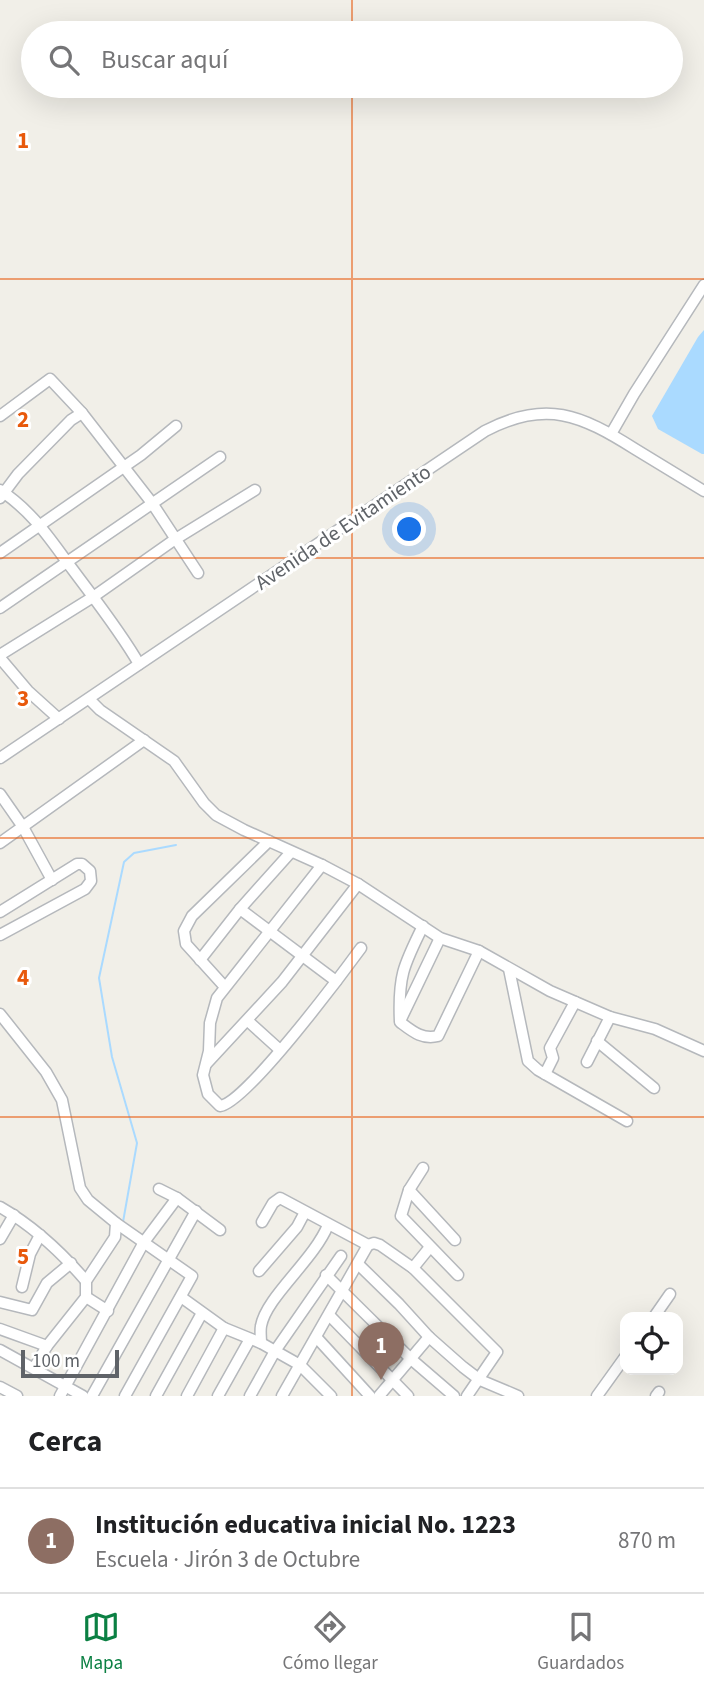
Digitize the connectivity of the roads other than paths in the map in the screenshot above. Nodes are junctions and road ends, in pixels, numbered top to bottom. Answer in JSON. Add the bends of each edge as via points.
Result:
{"nodes":[{"id":1,"x":704,"y":285,"type":"edge"},
{"id":2,"x":82,"y":413,"type":"junction"},
{"id":3,"x":0,"y":416,"type":"edge"},
{"id":4,"x":176,"y":426,"type":"dead end"},
{"id":5,"x":611,"y":434,"type":"junction"},
{"id":6,"x":220,"y":457,"type":"dead end"},
{"id":7,"x":124,"y":467,"type":"junction"},
{"id":8,"x":255,"y":490,"type":"dead end"},
{"id":9,"x":704,"y":491,"type":"edge"},
{"id":10,"x":1,"y":493,"type":"edge"},
{"id":11,"x":152,"y":503,"type":"junction"},
{"id":12,"x":41,"y":526,"type":"junction"},
{"id":13,"x":174,"y":540,"type":"junction"},
{"id":14,"x":0,"y":553,"type":"edge"},
{"id":15,"x":67,"y":562,"type":"junction"},
{"id":16,"x":198,"y":573,"type":"dead end"},
{"id":17,"x":93,"y":597,"type":"junction"},
{"id":18,"x":0,"y":608,"type":"edge"},
{"id":19,"x":0,"y":656,"type":"edge"},
{"id":20,"x":139,"y":664,"type":"junction"},
{"id":21,"x":89,"y":699,"type":"junction"},
{"id":22,"x":59,"y":719,"type":"junction"},
{"id":23,"x":144,"y":740,"type":"junction"},
{"id":24,"x":0,"y":758,"type":"edge"},
{"id":25,"x":0,"y":794,"type":"edge"},
{"id":26,"x":23,"y":827,"type":"junction"},
{"id":27,"x":268,"y":841,"type":"junction"},
{"id":28,"x":0,"y":843,"type":"edge"},
{"id":29,"x":291,"y":852,"type":"junction"},
{"id":30,"x":321,"y":865,"type":"junction"},
{"id":31,"x":52,"y":880,"type":"junction"},
{"id":32,"x":358,"y":884,"type":"junction"},
{"id":33,"x":240,"y":909,"type":"junction"},
{"id":34,"x":0,"y":912,"type":"edge"},
{"id":35,"x":423,"y":926,"type":"junction"},
{"id":36,"x":270,"y":932,"type":"junction"},
{"id":37,"x":0,"y":935,"type":"edge"},
{"id":38,"x":440,"y":937,"type":"junction"},
{"id":39,"x":361,"y":948,"type":"dead end"},
{"id":40,"x":479,"y":951,"type":"junction"},
{"id":41,"x":302,"y":957,"type":"junction"},
{"id":42,"x":200,"y":960,"type":"junction"},
{"id":43,"x":509,"y":969,"type":"junction"},
{"id":44,"x":336,"y":981,"type":"junction"},
{"id":45,"x":224,"y":986,"type":"junction"},
{"id":46,"x":575,"y":1002,"type":"junction"},
{"id":47,"x":0,"y":1014,"type":"edge"},
{"id":48,"x":610,"y":1017,"type":"junction"},
{"id":49,"x":248,"y":1021,"type":"junction"},
{"id":50,"x":400,"y":1022,"type":"junction"},
{"id":51,"x":597,"y":1041,"type":"junction"},
{"id":52,"x":280,"y":1051,"type":"junction"},
{"id":53,"x":704,"y":1051,"type":"edge"},
{"id":54,"x":587,"y":1062,"type":"dead end"},
{"id":55,"x":206,"y":1064,"type":"junction"},
{"id":56,"x":545,"y":1073,"type":"junction"},
{"id":57,"x":654,"y":1088,"type":"dead end"},
{"id":58,"x":626,"y":1121,"type":"dead end"},
{"id":59,"x":423,"y":1168,"type":"dead end"},
{"id":60,"x":159,"y":1189,"type":"dead end"},
{"id":61,"x":409,"y":1190,"type":"junction"},
{"id":62,"x":177,"y":1198,"type":"junction"},
{"id":63,"x":0,"y":1207,"type":"edge"},
{"id":64,"x":196,"y":1211,"type":"junction"},
{"id":65,"x":306,"y":1212,"type":"junction"},
{"id":66,"x":14,"y":1215,"type":"junction"},
{"id":67,"x":262,"y":1222,"type":"dead end"},
{"id":68,"x":116,"y":1223,"type":"junction"},
{"id":69,"x":328,"y":1225,"type":"junction"},
{"id":70,"x":220,"y":1230,"type":"dead end"},
{"id":71,"x":40,"y":1235,"type":"junction"},
{"id":72,"x":0,"y":1239,"type":"edge"},
{"id":73,"x":455,"y":1240,"type":"dead end"},
{"id":74,"x":144,"y":1242,"type":"junction"},
{"id":75,"x":368,"y":1245,"type":"junction"},
{"id":76,"x":430,"y":1247,"type":"junction"},
{"id":77,"x":341,"y":1256,"type":"dead end"},
{"id":78,"x":167,"y":1260,"type":"junction"},
{"id":79,"x":71,"y":1263,"type":"junction"},
{"id":80,"x":358,"y":1264,"type":"junction"},
{"id":81,"x":413,"y":1268,"type":"junction"},
{"id":82,"x":259,"y":1271,"type":"dead end"},
{"id":83,"x":326,"y":1275,"type":"junction"},
{"id":84,"x":458,"y":1275,"type":"dead end"},
{"id":85,"x":86,"y":1281,"type":"junction"},
{"id":86,"x":22,"y":1287,"type":"dead end"},
{"id":87,"x":343,"y":1289,"type":"junction"},
{"id":88,"x":670,"y":1294,"type":"dead end"},
{"id":89,"x":86,"y":1297,"type":"junction"},
{"id":90,"x":181,"y":1297,"type":"junction"},
{"id":91,"x":0,"y":1302,"type":"edge"},
{"id":92,"x":108,"y":1311,"type":"junction"},
{"id":93,"x":657,"y":1312,"type":"edge"},
{"id":94,"x":202,"y":1313,"type":"junction"},
{"id":95,"x":329,"y":1315,"type":"junction"},
{"id":96,"x":224,"y":1328,"type":"junction"},
{"id":97,"x":0,"y":1329,"type":"edge"},
{"id":98,"x":429,"y":1337,"type":"junction"},
{"id":99,"x":317,"y":1338,"type":"junction"},
{"id":100,"x":250,"y":1339,"type":"junction"},
{"id":101,"x":261,"y":1343,"type":"junction"},
{"id":102,"x":47,"y":1346,"type":"junction"},
{"id":103,"x":0,"y":1350,"type":"edge"},
{"id":104,"x":275,"y":1351,"type":"junction"},
{"id":105,"x":411,"y":1359,"type":"junction"},
{"id":106,"x":300,"y":1364,"type":"junction"},
{"id":107,"x":620,"y":1364,"type":"edge"},
{"id":108,"x":34,"y":1368,"type":"junction"},
{"id":109,"x":480,"y":1380,"type":"junction"},
{"id":110,"x":393,"y":1382,"type":"junction"},
{"id":111,"x":0,"y":1387,"type":"edge"},
{"id":112,"x":63,"y":1391,"type":"edge"},
{"id":113,"x":17,"y":1396,"type":"edge"},
{"id":114,"x":83,"y":1396,"type":"edge"},
{"id":115,"x":92,"y":1396,"type":"edge"},
{"id":116,"x":125,"y":1396,"type":"edge"},
{"id":117,"x":156,"y":1396,"type":"edge"},
{"id":118,"x":187,"y":1396,"type":"edge"},
{"id":119,"x":218,"y":1396,"type":"edge"},
{"id":120,"x":250,"y":1396,"type":"edge"},
{"id":121,"x":282,"y":1396,"type":"edge"},
{"id":122,"x":331,"y":1396,"type":"edge"},
{"id":123,"x":370,"y":1396,"type":"edge"},
{"id":124,"x":379,"y":1396,"type":"edge"},
{"id":125,"x":408,"y":1396,"type":"edge"},
{"id":126,"x":454,"y":1396,"type":"edge"},
{"id":127,"x":467,"y":1396,"type":"edge"},
{"id":128,"x":518,"y":1396,"type":"edge"},
{"id":129,"x":597,"y":1396,"type":"edge"}],
"edges":[{"from":1,"to":5,"type":"street"},
{"from":2,"to":3,"type":"street","via":[[48,379]]},
{"from":2,"to":7,"type":"street"},
{"from":2,"to":10,"type":"street"},
{"from":4,"to":7,"type":"street"},
{"from":5,"to":9,"type":"street","name":"Avenida de Evitamiento"},
{"from":5,"to":20,"type":"street","name":"Avenida de Evitamiento","via":[[586,420],[558,414],[503,421]]},
{"from":6,"to":11,"type":"street"},
{"from":7,"to":11,"type":"street"},
{"from":7,"to":12,"type":"street"},
{"from":8,"to":13,"type":"street"},
{"from":10,"to":12,"type":"street","via":[[15,499]]},
{"from":11,"to":13,"type":"street"},
{"from":11,"to":15,"type":"street"},
{"from":12,"to":14,"type":"street"},
{"from":12,"to":15,"type":"street"},
{"from":13,"to":16,"type":"street"},
{"from":13,"to":17,"type":"street"},
{"from":15,"to":17,"type":"street"},
{"from":15,"to":18,"type":"street"},
{"from":17,"to":19,"type":"street"},
{"from":17,"to":20,"type":"street"},
{"from":19,"to":22,"type":"street"},
{"from":20,"to":21,"type":"street","name":"Avenida de Evitamiento"},
{"from":21,"to":22,"type":"street","name":"Avenida de Evitamiento"},
{"from":21,"to":23,"type":"street"},
{"from":22,"to":24,"type":"street","name":"Avenida de Evitamiento"},
{"from":23,"to":26,"type":"street"},
{"from":23,"to":27,"type":"street","via":[[177,765],[211,811]]},
{"from":25,"to":26,"type":"street"},
{"from":26,"to":28,"type":"street"},
{"from":26,"to":31,"type":"street"},
{"from":27,"to":29,"type":"street"},
{"from":27,"to":42,"type":"street","via":[[192,916],[184,931],[186,944]]},
{"from":29,"to":30,"type":"street"},
{"from":29,"to":33,"type":"street"},
{"from":30,"to":32,"type":"street"},
{"from":30,"to":36,"type":"street"},
{"from":31,"to":34,"type":"street"},
{"from":31,"to":37,"type":"street","via":[[77,864],[88,867],[92,876],[85,889]]},
{"from":32,"to":35,"type":"street"},
{"from":32,"to":41,"type":"street"},
{"from":33,"to":36,"type":"street"},
{"from":33,"to":42,"type":"street"},
{"from":35,"to":38,"type":"street"},
{"from":35,"to":50,"type":"street","via":[[402,968]]},
{"from":36,"to":41,"type":"street"},
{"from":36,"to":45,"type":"street"},
{"from":38,"to":40,"type":"street"},
{"from":38,"to":50,"type":"street"},
{"from":39,"to":44,"type":"street"},
{"from":40,"to":43,"type":"street"},
{"from":40,"to":50,"type":"street","via":[[438,1036],[417,1035]]},
{"from":41,"to":44,"type":"street"},
{"from":41,"to":49,"type":"street"},
{"from":42,"to":45,"type":"street"},
{"from":43,"to":46,"type":"street"},
{"from":43,"to":56,"type":"street","via":[[528,1061]]},
{"from":44,"to":52,"type":"street"},
{"from":45,"to":55,"type":"street","via":[[210,1023]]},
{"from":46,"to":48,"type":"street"},
{"from":46,"to":56,"type":"street","via":[[550,1048],[553,1058]]},
{"from":47,"to":68,"type":"street","via":[[62,1100],[80,1188]]},
{"from":48,"to":51,"type":"street"},
{"from":48,"to":53,"type":"street","via":[[655,1029]]},
{"from":49,"to":52,"type":"street"},
{"from":49,"to":55,"type":"street"},
{"from":51,"to":54,"type":"street"},
{"from":51,"to":57,"type":"street"},
{"from":52,"to":55,"type":"street","via":[[224,1106],[214,1101],[204,1086]]},
{"from":56,"to":58,"type":"street"},
{"from":59,"to":61,"type":"street"},
{"from":60,"to":62,"type":"street"},
{"from":61,"to":73,"type":"street"},
{"from":61,"to":76,"type":"street","via":[[401,1216]]},
{"from":62,"to":64,"type":"street"},
{"from":62,"to":74,"type":"street"},
{"from":63,"to":66,"type":"street"},
{"from":64,"to":70,"type":"street"},
{"from":64,"to":78,"type":"street"},
{"from":65,"to":67,"type":"street","via":[[280,1198]]},
{"from":65,"to":69,"type":"street"},
{"from":65,"to":82,"type":"street"},
{"from":66,"to":71,"type":"street"},
{"from":66,"to":72,"type":"street"},
{"from":68,"to":74,"type":"street"},
{"from":68,"to":85,"type":"street","via":[[115,1237]]},
{"from":69,"to":75,"type":"street"},
{"from":69,"to":101,"type":"street","via":[[321,1241],[269,1307],[261,1325]]},
{"from":71,"to":79,"type":"street"},
{"from":71,"to":86,"type":"street"},
{"from":74,"to":78,"type":"street"},
{"from":74,"to":92,"type":"street"},
{"from":75,"to":80,"type":"street"},
{"from":75,"to":81,"type":"street","via":[[380,1245]]},
{"from":76,"to":81,"type":"street"},
{"from":76,"to":84,"type":"street"},
{"from":77,"to":83,"type":"street"},
{"from":78,"to":90,"type":"street","via":[[192,1276]]},
{"from":78,"to":115,"type":"street"},
{"from":79,"to":85,"type":"street"},
{"from":79,"to":91,"type":"street","via":[[47,1283],[32,1310]]},
{"from":80,"to":87,"type":"street"},
{"from":80,"to":98,"type":"street"},
{"from":81,"to":109,"type":"street","via":[[497,1352]]},
{"from":83,"to":87,"type":"street"},
{"from":83,"to":104,"type":"street"},
{"from":85,"to":89,"type":"street"},
{"from":87,"to":95,"type":"street"},
{"from":87,"to":105,"type":"street"},
{"from":88,"to":93,"type":"street"},
{"from":89,"to":92,"type":"street"},
{"from":89,"to":102,"type":"street"},
{"from":90,"to":94,"type":"street"},
{"from":90,"to":116,"type":"street"},
{"from":92,"to":112,"type":"street"},
{"from":94,"to":96,"type":"street"},
{"from":94,"to":117,"type":"street"},
{"from":95,"to":99,"type":"street"},
{"from":95,"to":110,"type":"street"},
{"from":96,"to":100,"type":"street"},
{"from":96,"to":118,"type":"street"},
{"from":97,"to":102,"type":"street"},
{"from":98,"to":105,"type":"street"},
{"from":98,"to":109,"type":"street"},
{"from":99,"to":106,"type":"street"},
{"from":99,"to":123,"type":"street"},
{"from":100,"to":101,"type":"street"},
{"from":100,"to":119,"type":"street"},
{"from":101,"to":104,"type":"street"},
{"from":102,"to":108,"type":"street"},
{"from":103,"to":108,"type":"street"},
{"from":104,"to":106,"type":"street"},
{"from":104,"to":120,"type":"street"},
{"from":105,"to":110,"type":"street"},
{"from":105,"to":126,"type":"street"},
{"from":106,"to":121,"type":"street"},
{"from":106,"to":122,"type":"street"},
{"from":107,"to":129,"type":"street"},
{"from":108,"to":112,"type":"street"},
{"from":109,"to":127,"type":"street"},
{"from":109,"to":128,"type":"street"},
{"from":110,"to":124,"type":"street"},
{"from":110,"to":125,"type":"street"},
{"from":111,"to":113,"type":"street"},
{"from":112,"to":114,"type":"street"}]}
